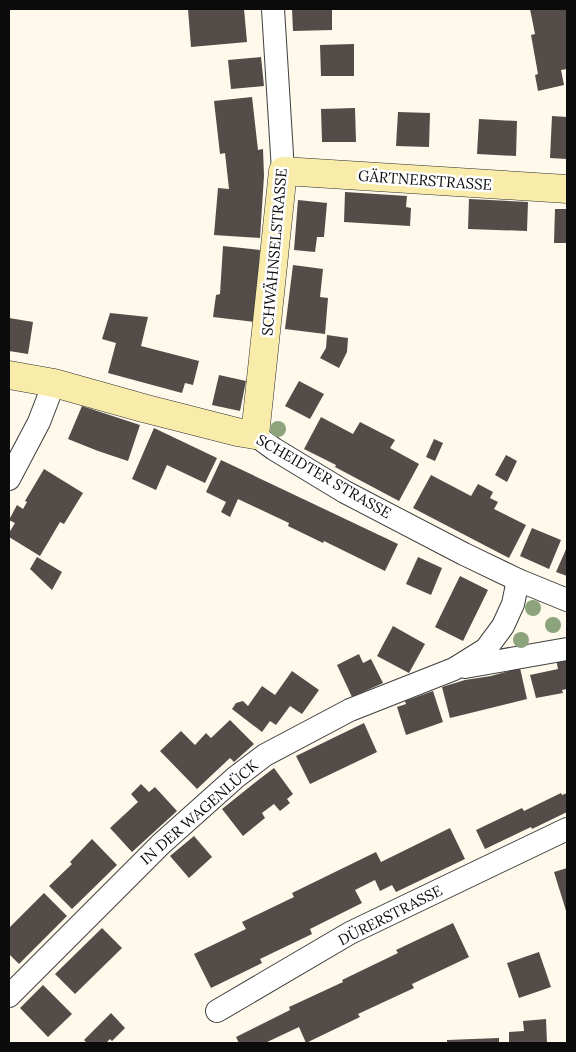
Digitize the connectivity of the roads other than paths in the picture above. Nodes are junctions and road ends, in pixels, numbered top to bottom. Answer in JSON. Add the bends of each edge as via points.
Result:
{"nodes":[{"id":1,"x":273,"y":9,"type":"edge"},
{"id":2,"x":283,"y":172,"type":"junction"},
{"id":3,"x":567,"y":189,"type":"edge"},
{"id":4,"x":9,"y":375,"type":"edge"},
{"id":5,"x":54,"y":383,"type":"junction"},
{"id":6,"x":255,"y":435,"type":"junction"},
{"id":7,"x":9,"y":479,"type":"edge"},
{"id":8,"x":518,"y":580,"type":"junction"},
{"id":9,"x":567,"y":600,"type":"edge"},
{"id":10,"x":567,"y":649,"type":"edge"},
{"id":11,"x":454,"y":669,"type":"junction"},
{"id":12,"x":567,"y":829,"type":"edge"},
{"id":13,"x":9,"y":996,"type":"edge"},
{"id":14,"x":217,"y":1011,"type":"dead end"}],
"edges":[{"from":1,"to":2,"type":"street","name":"SCHWÄHNSELSTRASSE"},
{"from":2,"to":3,"type":"street","name":"GÄRTNERSTRASSE"},
{"from":2,"to":6,"type":"street","name":"SCHWÄHNSELSTRASSE"},
{"from":4,"to":5,"type":"street","name":"SCHEIDTER STRASSE"},
{"from":5,"to":6,"type":"street","name":"SCHEIDTER STRASSE"},
{"from":5,"to":7,"type":"street","via":[[39,422]]},
{"from":6,"to":8,"type":"street","name":"SCHEIDTER STRASSE","via":[[345,492]]},
{"from":8,"to":9,"type":"street","name":"SCHEIDTER STRASSE"},
{"from":8,"to":11,"type":"street","name":"IN DER WAGENLÜCK","via":[[504,626],[486,649]]},
{"from":10,"to":11,"type":"street","name":"IN DER WAGENLÜCK"},
{"from":11,"to":13,"type":"street","name":"IN DER WAGENLÜCK","via":[[350,710],[265,755],[161,844]]},
{"from":12,"to":14,"type":"street","name":"DÜRERSTRASSE","via":[[350,933]]}]}
